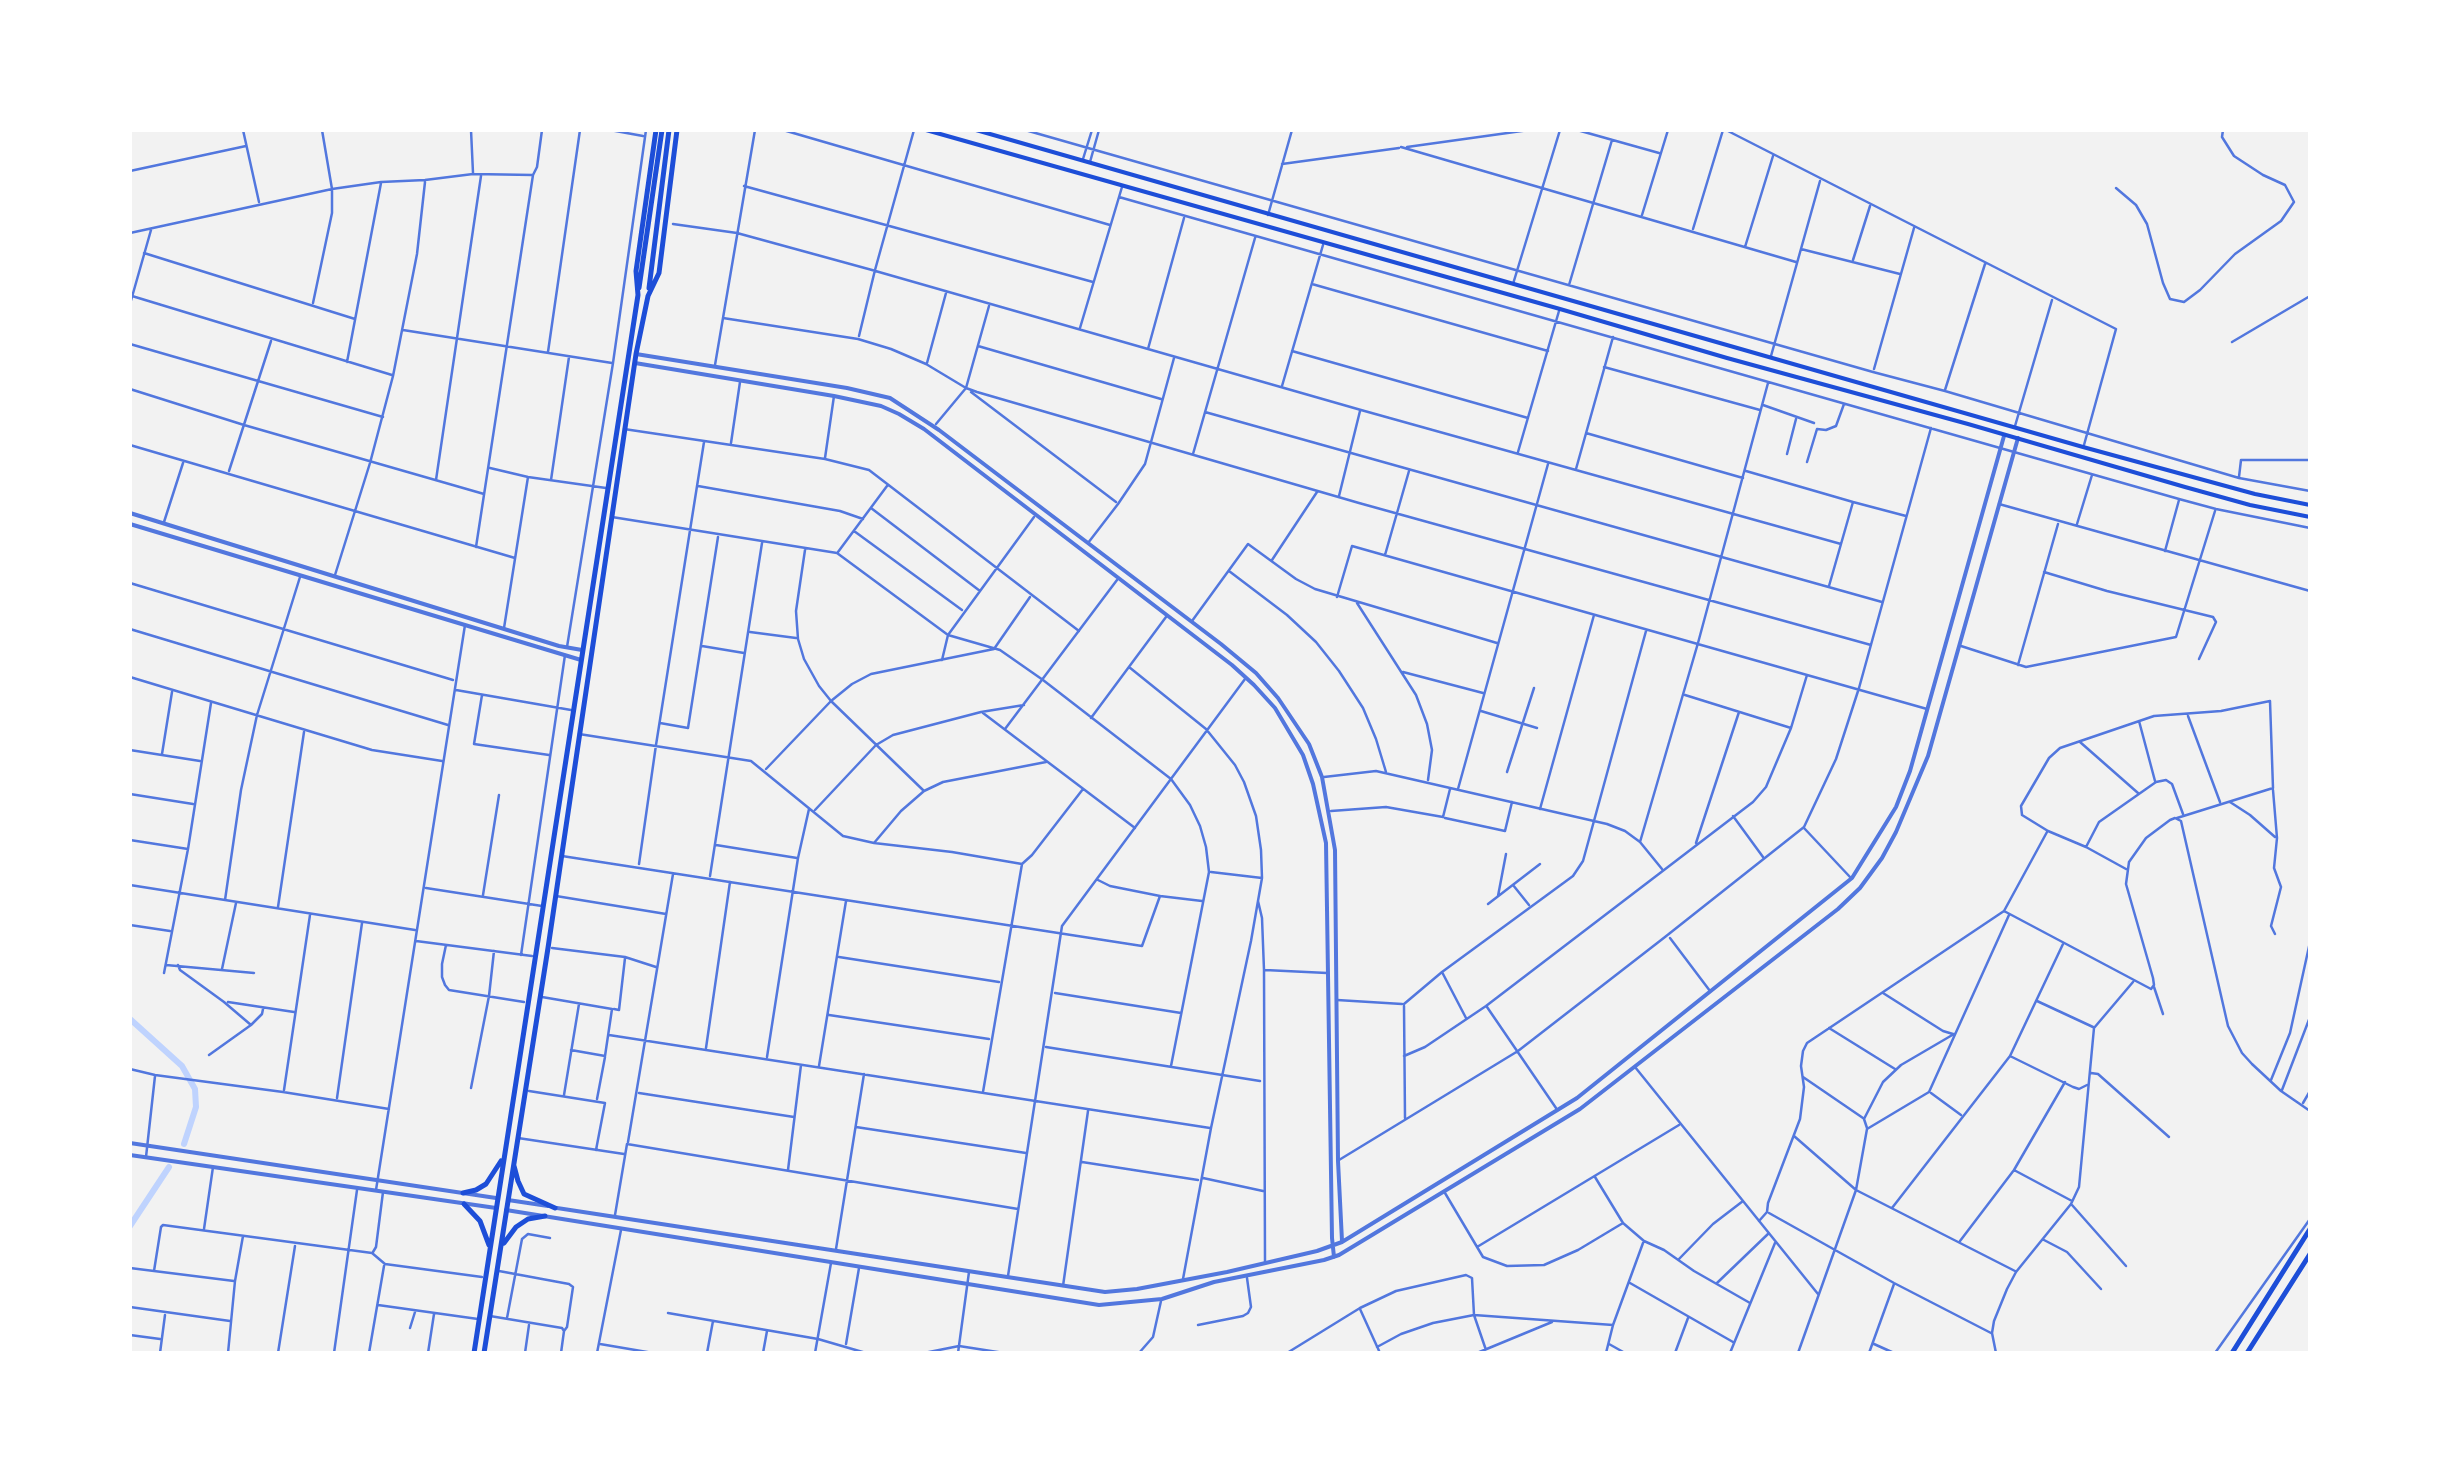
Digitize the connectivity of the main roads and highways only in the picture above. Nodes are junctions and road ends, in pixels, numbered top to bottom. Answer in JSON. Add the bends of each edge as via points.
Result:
{"nodes":[{"id":1,"x":659,"y":130,"type":"edge"},
{"id":2,"x":670,"y":130,"type":"edge"},
{"id":3,"x":677,"y":130,"type":"edge"},
{"id":4,"x":926,"y":130,"type":"edge"},
{"id":5,"x":976,"y":130,"type":"edge"},
{"id":6,"x":1224,"y":202,"type":"junction"},
{"id":7,"x":1239,"y":206,"type":"junction"},
{"id":8,"x":1220,"y":214,"type":"junction"},
{"id":9,"x":1236,"y":218,"type":"junction"},
{"id":10,"x":638,"y":295,"type":"junction"},
{"id":11,"x":648,"y":296,"type":"junction"},
{"id":12,"x":1906,"y":396,"type":"junction"},
{"id":13,"x":1926,"y":401,"type":"junction"},
{"id":14,"x":1904,"y":407,"type":"junction"},
{"id":15,"x":1923,"y":412,"type":"junction"},
{"id":16,"x":2310,"y":504,"type":"edge"},
{"id":17,"x":2310,"y":517,"type":"edge"},
{"id":18,"x":531,"y":984,"type":"junction"},
{"id":19,"x":542,"y":987,"type":"junction"},
{"id":20,"x":504,"y":1156,"type":"junction"},
{"id":21,"x":514,"y":1164,"type":"junction"},
{"id":22,"x":463,"y":1193,"type":"road end"},
{"id":23,"x":464,"y":1204,"type":"road end"},
{"id":24,"x":555,"y":1208,"type":"road end"},
{"id":25,"x":545,"y":1216,"type":"road end"},
{"id":26,"x":2310,"y":1229,"type":"edge"},
{"id":27,"x":490,"y":1248,"type":"junction"},
{"id":28,"x":500,"y":1250,"type":"junction"},
{"id":29,"x":2310,"y":1254,"type":"edge"},
{"id":30,"x":474,"y":1353,"type":"edge"},
{"id":31,"x":484,"y":1353,"type":"edge"},
{"id":32,"x":2232,"y":1353,"type":"edge"},
{"id":33,"x":2247,"y":1353,"type":"edge"}],
"edges":[{"from":1,"to":10,"type":"main road"},
{"from":1,"to":10,"type":"main road","via":[[636,271]]},
{"from":2,"to":11,"type":"main road"},
{"from":3,"to":11,"type":"main road","via":[[659,273]]},
{"from":4,"to":8,"type":"main road"},
{"from":5,"to":6,"type":"main road"},
{"from":6,"to":7,"type":"main road"},
{"from":6,"to":8,"type":"main road"},
{"from":7,"to":9,"type":"main road"},
{"from":7,"to":12,"type":"main road"},
{"from":8,"to":9,"type":"main road"},
{"from":9,"to":14,"type":"main road"},
{"from":10,"to":18,"type":"main road"},
{"from":11,"to":19,"type":"main road"},
{"from":12,"to":13,"type":"main road"},
{"from":12,"to":14,"type":"main road"},
{"from":13,"to":15,"type":"main road"},
{"from":13,"to":16,"type":"main road"},
{"from":14,"to":15,"type":"main road"},
{"from":15,"to":17,"type":"main road"},
{"from":18,"to":19,"type":"main road"},
{"from":18,"to":20,"type":"main road"},
{"from":19,"to":21,"type":"main road"},
{"from":20,"to":22,"type":"main road","via":[[486,1184]]},
{"from":20,"to":27,"type":"main road"},
{"from":21,"to":24,"type":"main road","via":[[524,1194]]},
{"from":21,"to":28,"type":"main road"},
{"from":23,"to":27,"type":"main road","via":[[480,1221]]},
{"from":25,"to":28,"type":"main road","via":[[516,1228]]},
{"from":26,"to":32,"type":"main road"},
{"from":27,"to":30,"type":"main road"},
{"from":28,"to":31,"type":"main road"},
{"from":29,"to":33,"type":"main road"}]}
